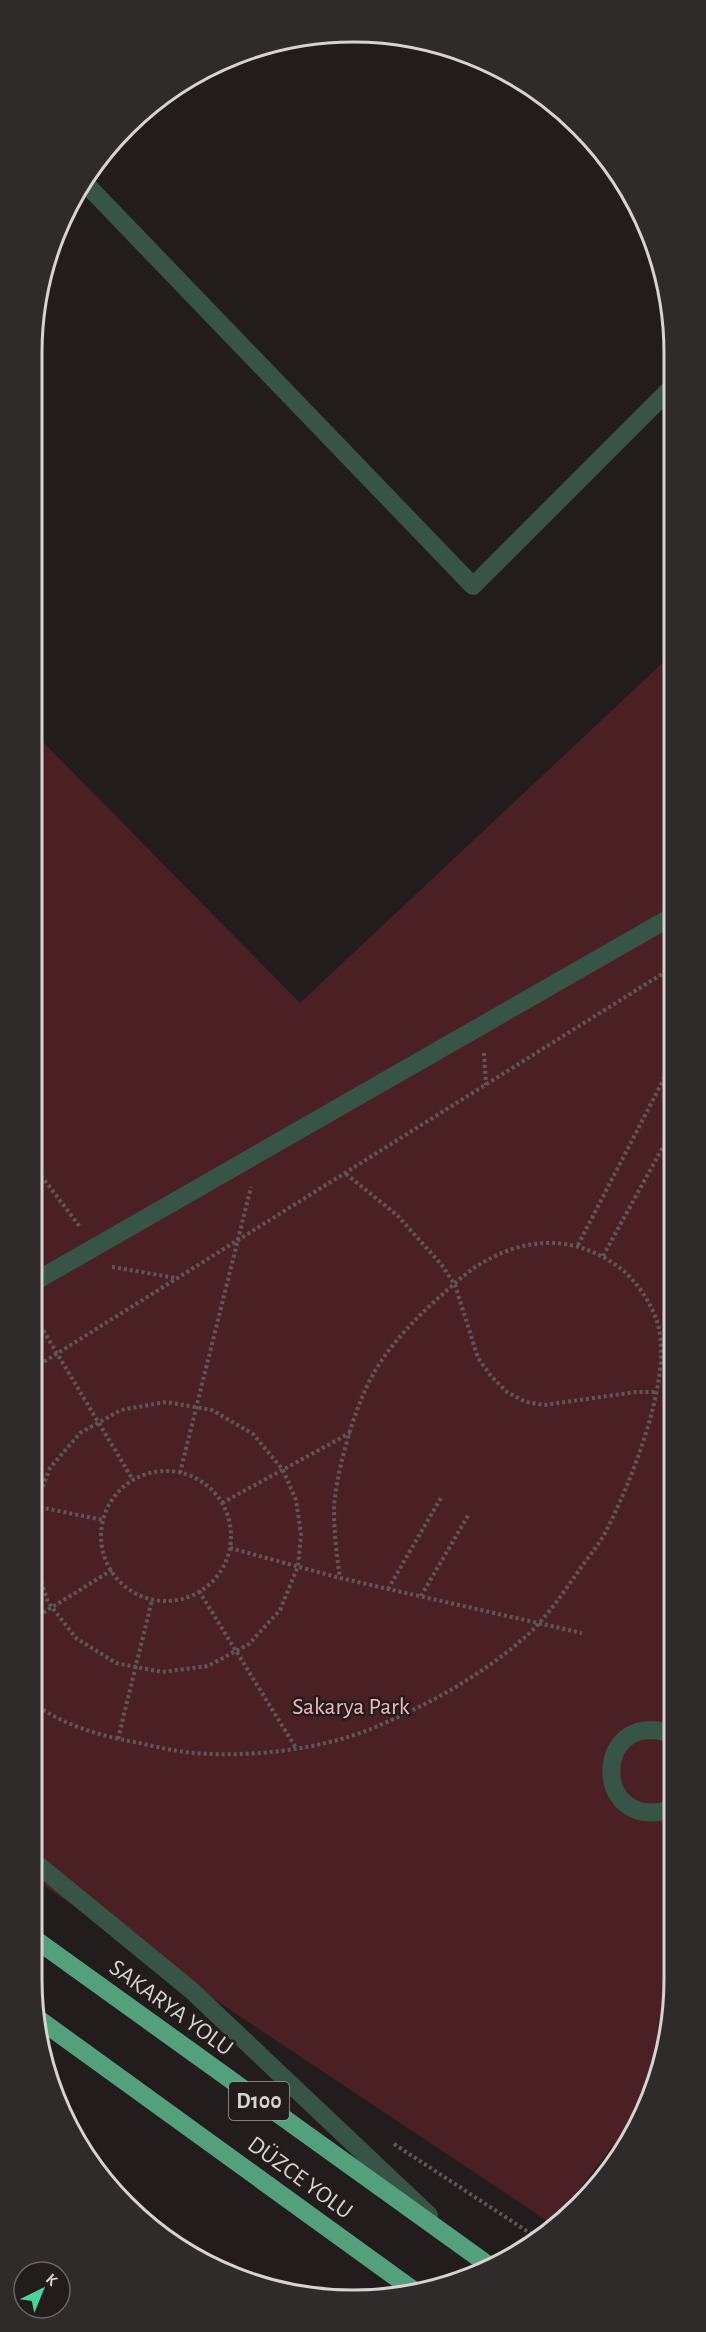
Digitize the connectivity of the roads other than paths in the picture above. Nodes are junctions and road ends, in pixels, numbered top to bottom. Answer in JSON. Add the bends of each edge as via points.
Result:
{"nodes":[{"id":1,"x":89,"y":188,"type":"edge"},
{"id":2,"x":664,"y":395,"type":"edge"},
{"id":3,"x":664,"y":921,"type":"edge"},
{"id":4,"x":42,"y":1277,"type":"edge"},
{"id":5,"x":664,"y":1731,"type":"edge"},
{"id":6,"x":664,"y":1811,"type":"edge"},
{"id":7,"x":42,"y":1868,"type":"edge"},
{"id":8,"x":42,"y":1944,"type":"edge"},
{"id":9,"x":46,"y":2024,"type":"edge"},
{"id":10,"x":460,"y":2245,"type":"junction"},
{"id":11,"x":483,"y":2261,"type":"edge"},
{"id":12,"x":406,"y":2285,"type":"edge"}],
"edges":[{"from":1,"to":2,"type":"lane","via":[[473,586]]},
{"from":3,"to":4,"type":"lane"},
{"from":5,"to":6,"type":"lane","via":[[644,1730],[630,1735],[619,1744],[610,1771],[612,1785],[631,1807],[650,1813]]},
{"from":7,"to":10,"type":"lane","via":[[191,1990]]},
{"from":8,"to":10,"type":"highway","name":"SAKARYA YOLU","number":"D100"},
{"from":9,"to":12,"type":"highway","name":"DÜZCE YOLU","number":"D100"},
{"from":10,"to":11,"type":"highway","name":"SAKARYA YOLU","number":"D100"}]}
